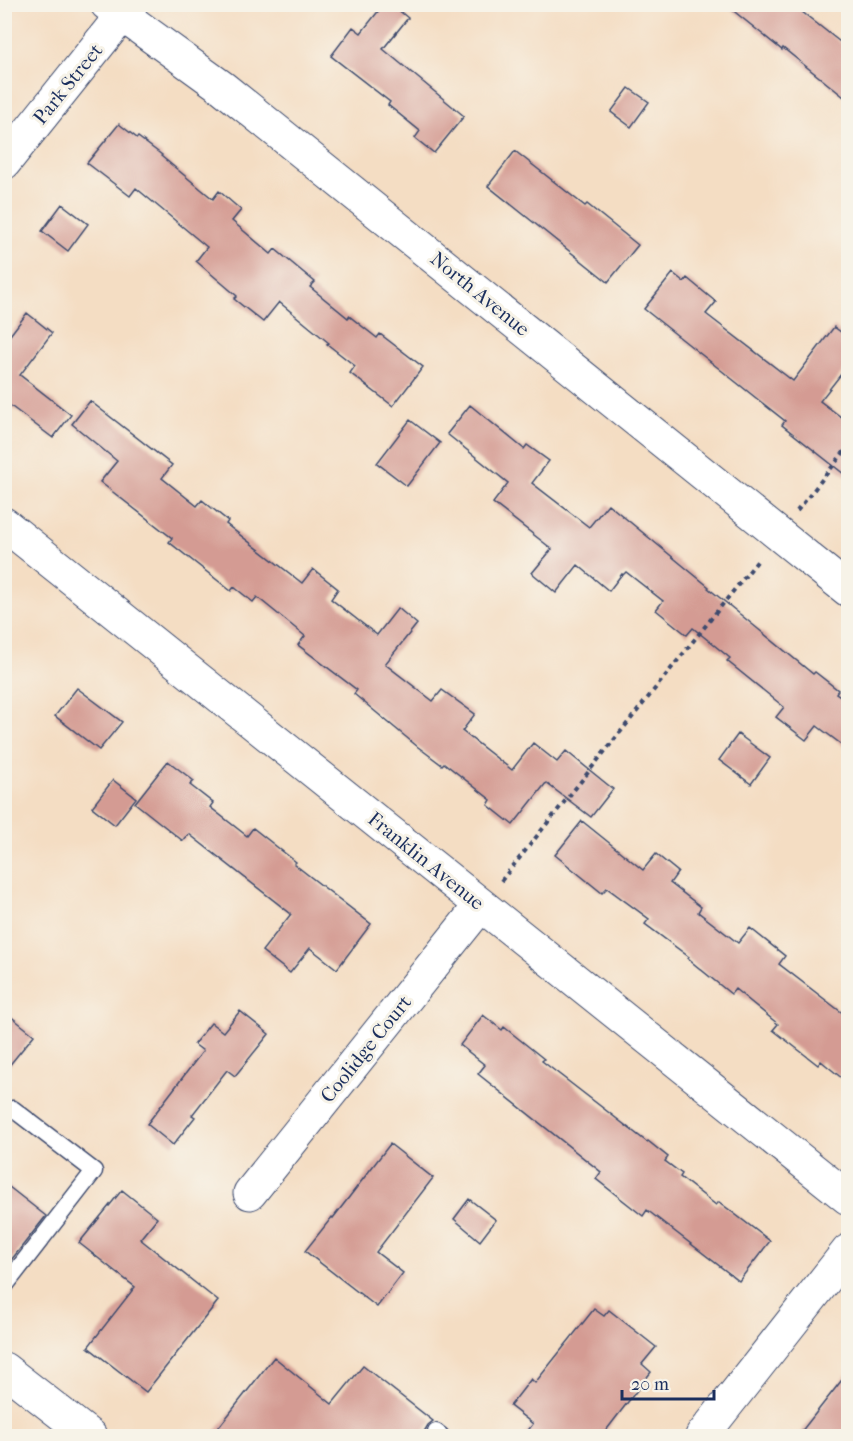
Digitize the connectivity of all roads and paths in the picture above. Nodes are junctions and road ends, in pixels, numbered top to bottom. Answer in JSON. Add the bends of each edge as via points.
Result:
{"nodes":[{"id":1,"x":120,"y":8,"type":"edge"},
{"id":2,"x":4,"y":163,"type":"edge"},
{"id":3,"x":849,"y":447,"type":"edge"},
{"id":4,"x":4,"y":524,"type":"edge"},
{"id":5,"x":779,"y":534,"type":"junction"},
{"id":6,"x":849,"y":590,"type":"edge"},
{"id":7,"x":491,"y":893,"type":"junction"},
{"id":8,"x":12,"y":1109,"type":"dead end"},
{"id":9,"x":250,"y":1193,"type":"dead end"},
{"id":10,"x":849,"y":1198,"type":"edge"},
{"id":11,"x":849,"y":1251,"type":"edge"},
{"id":12,"x":4,"y":1287,"type":"edge"},
{"id":13,"x":4,"y":1369,"type":"edge"},
{"id":14,"x":90,"y":1437,"type":"edge"},
{"id":15,"x":702,"y":1437,"type":"edge"}],
"edges":[{"from":1,"to":2,"type":"street","name":"Park Street"},
{"from":1,"to":5,"type":"street","name":"North Avenue"},
{"from":3,"to":5,"type":"path"},
{"from":4,"to":7,"type":"street","name":"Franklin Avenue"},
{"from":5,"to":6,"type":"street","name":"North Avenue"},
{"from":5,"to":7,"type":"path"},
{"from":7,"to":9,"type":"street","name":"Coolidge Court"},
{"from":7,"to":10,"type":"street","name":"Franklin Avenue"},
{"from":8,"to":12,"type":"lane","via":[[94,1171]]},
{"from":11,"to":15,"type":"street"},
{"from":13,"to":14,"type":"street"}]}
